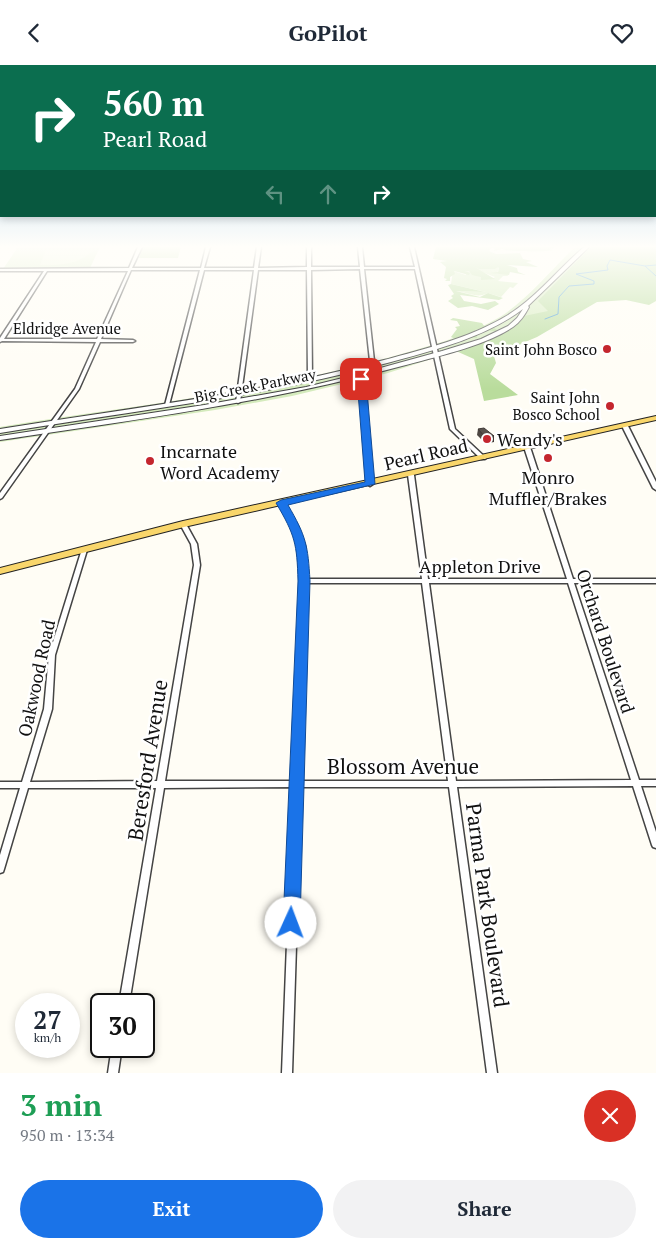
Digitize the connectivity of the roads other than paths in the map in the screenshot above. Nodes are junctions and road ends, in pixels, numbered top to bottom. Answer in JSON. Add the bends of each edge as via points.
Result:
{"nodes":[{"id":1,"x":30,"y":294,"type":"edge"},
{"id":2,"x":119,"y":294,"type":"edge"},
{"id":3,"x":195,"y":294,"type":"edge"},
{"id":4,"x":252,"y":294,"type":"edge"},
{"id":5,"x":309,"y":294,"type":"edge"},
{"id":6,"x":366,"y":294,"type":"edge"},
{"id":7,"x":422,"y":294,"type":"edge"},
{"id":8,"x":539,"y":294,"type":"edge"},
{"id":9,"x":528,"y":305,"type":"junction"},
{"id":10,"x":510,"y":317,"type":"junction"},
{"id":11,"x":520,"y":319,"type":"junction"},
{"id":12,"x":0,"y":340,"type":"edge"},
{"id":13,"x":99,"y":340,"type":"junction"},
{"id":14,"x":133,"y":341,"type":"dead end"},
{"id":15,"x":434,"y":347,"type":"junction"},
{"id":16,"x":436,"y":354,"type":"junction"},
{"id":17,"x":374,"y":365,"type":"junction"},
{"id":18,"x":361,"y":376,"type":"junction"},
{"id":19,"x":310,"y":380,"type":"junction"},
{"id":20,"x":238,"y":395,"type":"junction"},
{"id":21,"x":238,"y":402,"type":"junction"},
{"id":22,"x":166,"y":405,"type":"junction"},
{"id":23,"x":656,"y":419,"type":"edge"},
{"id":24,"x":53,"y":421,"type":"junction"},
{"id":25,"x":624,"y":426,"type":"junction"},
{"id":26,"x":0,"y":431,"type":"edge"},
{"id":27,"x":47,"y":431,"type":"junction"},
{"id":28,"x":0,"y":438,"type":"edge"},
{"id":29,"x":527,"y":447,"type":"junction"},
{"id":30,"x":483,"y":458,"type":"junction"},
{"id":31,"x":411,"y":475,"type":"junction"},
{"id":32,"x":370,"y":484,"type":"junction"},
{"id":33,"x":656,"y":488,"type":"edge"},
{"id":34,"x":0,"y":497,"type":"edge"},
{"id":35,"x":281,"y":503,"type":"junction"},
{"id":36,"x":183,"y":524,"type":"junction"},
{"id":37,"x":84,"y":550,"type":"junction"},
{"id":38,"x":0,"y":571,"type":"edge"},
{"id":39,"x":304,"y":581,"type":"junction"},
{"id":40,"x":426,"y":581,"type":"junction"},
{"id":41,"x":570,"y":581,"type":"junction"},
{"id":42,"x":656,"y":581,"type":"edge"},
{"id":43,"x":162,"y":783,"type":"junction"},
{"id":44,"x":296,"y":783,"type":"junction"},
{"id":45,"x":454,"y":783,"type":"junction"},
{"id":46,"x":636,"y":783,"type":"junction"},
{"id":47,"x":656,"y":783,"type":"edge"},
{"id":48,"x":0,"y":785,"type":"edge"},
{"id":49,"x":26,"y":785,"type":"junction"},
{"id":50,"x":656,"y":845,"type":"edge"},
{"id":51,"x":0,"y":869,"type":"edge"},
{"id":52,"x":126,"y":993,"type":"edge"},
{"id":53,"x":115,"y":1058,"type":"edge"},
{"id":54,"x":112,"y":1073,"type":"edge"},
{"id":55,"x":287,"y":1073,"type":"edge"},
{"id":56,"x":492,"y":1073,"type":"edge"}],
"edges":[{"from":1,"to":12,"type":"street"},
{"from":2,"to":13,"type":"street"},
{"from":3,"to":22,"type":"street"},
{"from":4,"to":20,"type":"street"},
{"from":5,"to":19,"type":"street"},
{"from":6,"to":17,"type":"street"},
{"from":7,"to":15,"type":"street"},
{"from":8,"to":9,"type":"street","name":"Big Creek Parkway"},
{"from":9,"to":10,"type":"street","name":"Big Creek Parkway"},
{"from":9,"to":11,"type":"street","name":"Big Creek Parkway"},
{"from":10,"to":11,"type":"street"},
{"from":10,"to":15,"type":"street","name":"Big Creek Parkway"},
{"from":11,"to":16,"type":"street","name":"Big Creek Parkway","via":[[507,329]]},
{"from":12,"to":13,"type":"street","name":"Eldridge Avenue"},
{"from":13,"to":14,"type":"street","name":"Eldridge Avenue"},
{"from":13,"to":24,"type":"street","via":[[76,389]]},
{"from":15,"to":16,"type":"street"},
{"from":15,"to":17,"type":"street","name":"Big Creek Parkway"},
{"from":16,"to":18,"type":"street","name":"Big Creek Parkway"},
{"from":16,"to":30,"type":"street","via":[[453,429]]},
{"from":17,"to":19,"type":"street","name":"Big Creek Parkway"},
{"from":18,"to":21,"type":"street","name":"Big Creek Parkway"},
{"from":18,"to":32,"type":"street"},
{"from":19,"to":20,"type":"street","name":"Big Creek Parkway"},
{"from":20,"to":21,"type":"street"},
{"from":20,"to":22,"type":"street","name":"Big Creek Parkway"},
{"from":21,"to":27,"type":"street","name":"Big Creek Parkway"},
{"from":22,"to":24,"type":"street","name":"Big Creek Parkway"},
{"from":23,"to":25,"type":"main road","name":"Pearl Road"},
{"from":24,"to":26,"type":"street","name":"Big Creek Parkway"},
{"from":24,"to":27,"type":"street"},
{"from":25,"to":29,"type":"main road","name":"Pearl Road"},
{"from":25,"to":33,"type":"street"},
{"from":27,"to":28,"type":"street","name":"Big Creek Parkway"},
{"from":27,"to":34,"type":"street"},
{"from":29,"to":30,"type":"main road","name":"Pearl Road"},
{"from":29,"to":41,"type":"street","name":"Orchard Boulevard"},
{"from":30,"to":31,"type":"main road","name":"Pearl Road"},
{"from":31,"to":32,"type":"main road","name":"Pearl Road"},
{"from":31,"to":40,"type":"street","name":"Parma Park Boulevard"},
{"from":32,"to":35,"type":"main road","name":"Pearl Road"},
{"from":35,"to":36,"type":"main road","name":"Pearl Road"},
{"from":35,"to":39,"type":"street","via":[[302,546]]},
{"from":36,"to":37,"type":"main road","name":"Pearl Road"},
{"from":36,"to":43,"type":"street","name":"Beresford Avenue","via":[[194,544],[197,565]]},
{"from":37,"to":38,"type":"main road","name":"Pearl Road"},
{"from":37,"to":49,"type":"street","name":"Oakwood Road","via":[[52,655],[48,709]]},
{"from":39,"to":40,"type":"street","name":"Appleton Drive"},
{"from":39,"to":44,"type":"street"},
{"from":40,"to":41,"type":"street","name":"Appleton Drive"},
{"from":40,"to":45,"type":"street","name":"Parma Park Boulevard"},
{"from":41,"to":42,"type":"street","name":"Appleton Drive"},
{"from":41,"to":46,"type":"street","name":"Orchard Boulevard"},
{"from":43,"to":44,"type":"street","name":"Blossom Avenue"},
{"from":43,"to":49,"type":"street","name":"Blossom Avenue"},
{"from":43,"to":52,"type":"street","name":"Beresford Avenue"},
{"from":44,"to":45,"type":"street","name":"Blossom Avenue"},
{"from":44,"to":55,"type":"street"},
{"from":45,"to":46,"type":"street","name":"Blossom Avenue"},
{"from":45,"to":56,"type":"street","name":"Parma Park Boulevard"},
{"from":46,"to":47,"type":"street","name":"Blossom Avenue"},
{"from":46,"to":50,"type":"street","name":"Orchard Boulevard"},
{"from":48,"to":49,"type":"street","name":"Blossom Avenue"},
{"from":49,"to":51,"type":"street","name":"Oakwood Road"},
{"from":53,"to":54,"type":"street"}]}
